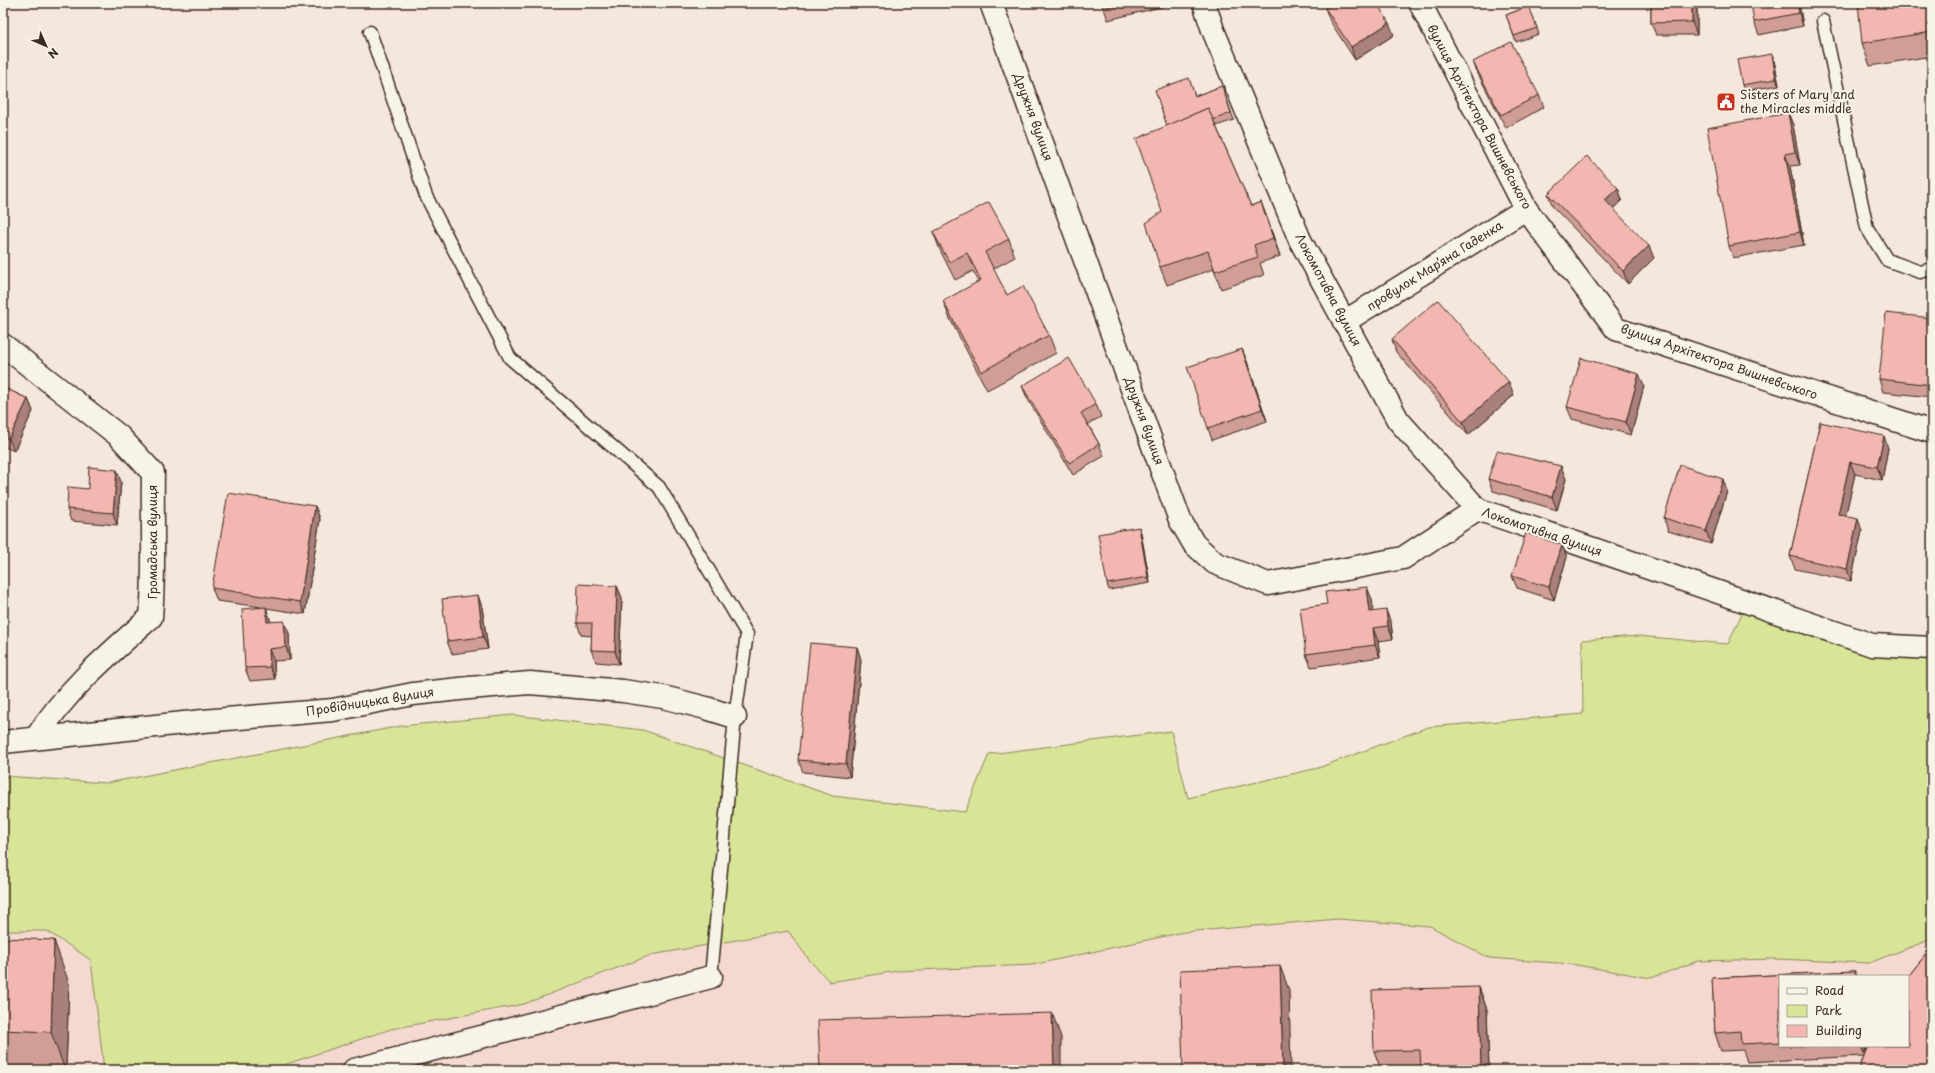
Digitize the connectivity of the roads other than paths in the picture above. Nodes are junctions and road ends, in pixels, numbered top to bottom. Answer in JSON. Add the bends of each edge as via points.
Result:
{"nodes":[{"id":1,"x":991,"y":3,"type":"edge"},
{"id":2,"x":1204,"y":3,"type":"edge"},
{"id":3,"x":1420,"y":3,"type":"edge"},
{"id":4,"x":1823,"y":21,"type":"dead end"},
{"id":5,"x":370,"y":32,"type":"dead end"},
{"id":6,"x":1526,"y":209,"type":"junction"},
{"id":7,"x":1932,"y":269,"type":"edge"},
{"id":8,"x":1344,"y":322,"type":"junction"},
{"id":9,"x":3,"y":345,"type":"edge"},
{"id":10,"x":1932,"y":432,"type":"edge"},
{"id":11,"x":1477,"y":509,"type":"junction"},
{"id":12,"x":1932,"y":648,"type":"edge"},
{"id":13,"x":735,"y":717,"type":"junction"},
{"id":14,"x":36,"y":738,"type":"junction"},
{"id":15,"x":3,"y":742,"type":"edge"},
{"id":16,"x":711,"y":977,"type":"joint"},
{"id":17,"x":354,"y":1070,"type":"edge"}],
"edges":[{"from":1,"to":11,"type":"street","name":"Дружня вулиця","via":[[1178,512],[1194,544],[1215,563],[1268,584],[1403,558]]},
{"from":2,"to":8,"type":"street","name":"Локомотивна вулиця","via":[[1300,240]]},
{"from":3,"to":6,"type":"street","name":"вулиця Архітектора Вишневського"},
{"from":4,"to":7,"type":"lane","via":[[1867,228],[1887,260],[1920,272]]},
{"from":5,"to":13,"type":"lane","via":[[426,196],[510,358],[659,487],[747,634]]},
{"from":6,"to":8,"type":"street","name":"провулок Мар’яна Гаденка"},
{"from":6,"to":10,"type":"street","name":"вулиця Архітектора Вишневського","via":[[1616,329]]},
{"from":8,"to":11,"type":"street","name":"Локомотивна вулиця","via":[[1398,420]]},
{"from":9,"to":14,"type":"street","name":"Громадська вулиця","via":[[119,436],[153,473],[154,582],[151,617],[75,686],[51,714]]},
{"from":11,"to":12,"type":"street","name":"Локомотивна вулиця","via":[[1872,645]]},
{"from":13,"to":14,"type":"street","name":"Провідницька вулиця","via":[[663,697],[530,683],[412,694],[333,710]]},
{"from":13,"to":16,"type":"lane"},
{"from":14,"to":15,"type":"street","name":"Провідницька вулиця"},
{"from":16,"to":17,"type":"street"}]}
